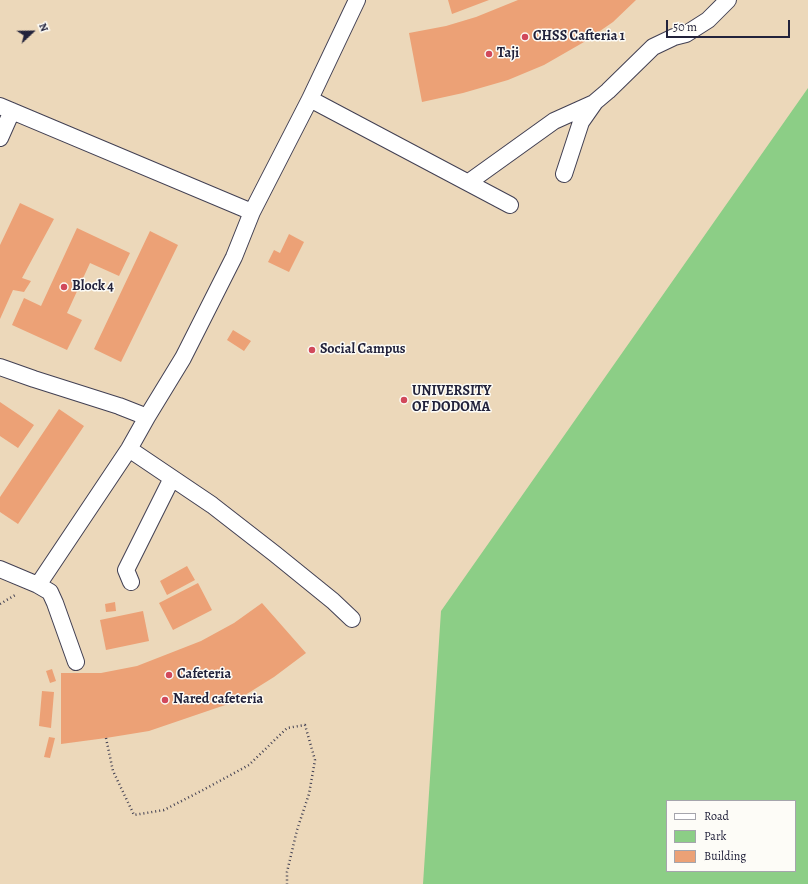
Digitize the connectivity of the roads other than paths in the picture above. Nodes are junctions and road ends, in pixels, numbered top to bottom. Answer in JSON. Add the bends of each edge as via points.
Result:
{"nodes":[{"id":1,"x":357,"y":0,"type":"edge"},
{"id":2,"x":728,"y":0,"type":"edge"},
{"id":3,"x":310,"y":99,"type":"junction"},
{"id":4,"x":595,"y":102,"type":"junction"},
{"id":5,"x":6,"y":108,"type":"edge"},
{"id":6,"x":0,"y":138,"type":"edge"},
{"id":7,"x":564,"y":174,"type":"dead end"},
{"id":8,"x":469,"y":182,"type":"junction"},
{"id":9,"x":510,"y":205,"type":"dead end"},
{"id":10,"x":252,"y":212,"type":"junction"},
{"id":11,"x":0,"y":367,"type":"edge"},
{"id":12,"x":146,"y":417,"type":"junction"},
{"id":13,"x":129,"y":449,"type":"junction"},
{"id":14,"x":172,"y":478,"type":"junction"},
{"id":15,"x":0,"y":569,"type":"edge"},
{"id":16,"x":131,"y":582,"type":"dead end"},
{"id":17,"x":38,"y":584,"type":"junction"},
{"id":18,"x":352,"y":619,"type":"dead end"},
{"id":19,"x":76,"y":662,"type":"dead end"}],
"edges":[{"from":1,"to":3,"type":"street"},
{"from":2,"to":4,"type":"street","via":[[708,20],[686,34],[653,47]]},
{"from":3,"to":8,"type":"street"},
{"from":3,"to":10,"type":"street"},
{"from":4,"to":7,"type":"street","via":[[581,122]]},
{"from":4,"to":8,"type":"street","via":[[554,121]]},
{"from":5,"to":6,"type":"street"},
{"from":5,"to":10,"type":"street"},
{"from":8,"to":9,"type":"street"},
{"from":10,"to":12,"type":"street","via":[[234,257],[195,335]]},
{"from":11,"to":12,"type":"street"},
{"from":12,"to":13,"type":"street"},
{"from":13,"to":14,"type":"street"},
{"from":13,"to":17,"type":"street"},
{"from":14,"to":16,"type":"street","via":[[126,570]]},
{"from":14,"to":18,"type":"street","via":[[212,505],[275,554]]},
{"from":15,"to":17,"type":"street"},
{"from":17,"to":19,"type":"street","via":[[50,592]]}]}
